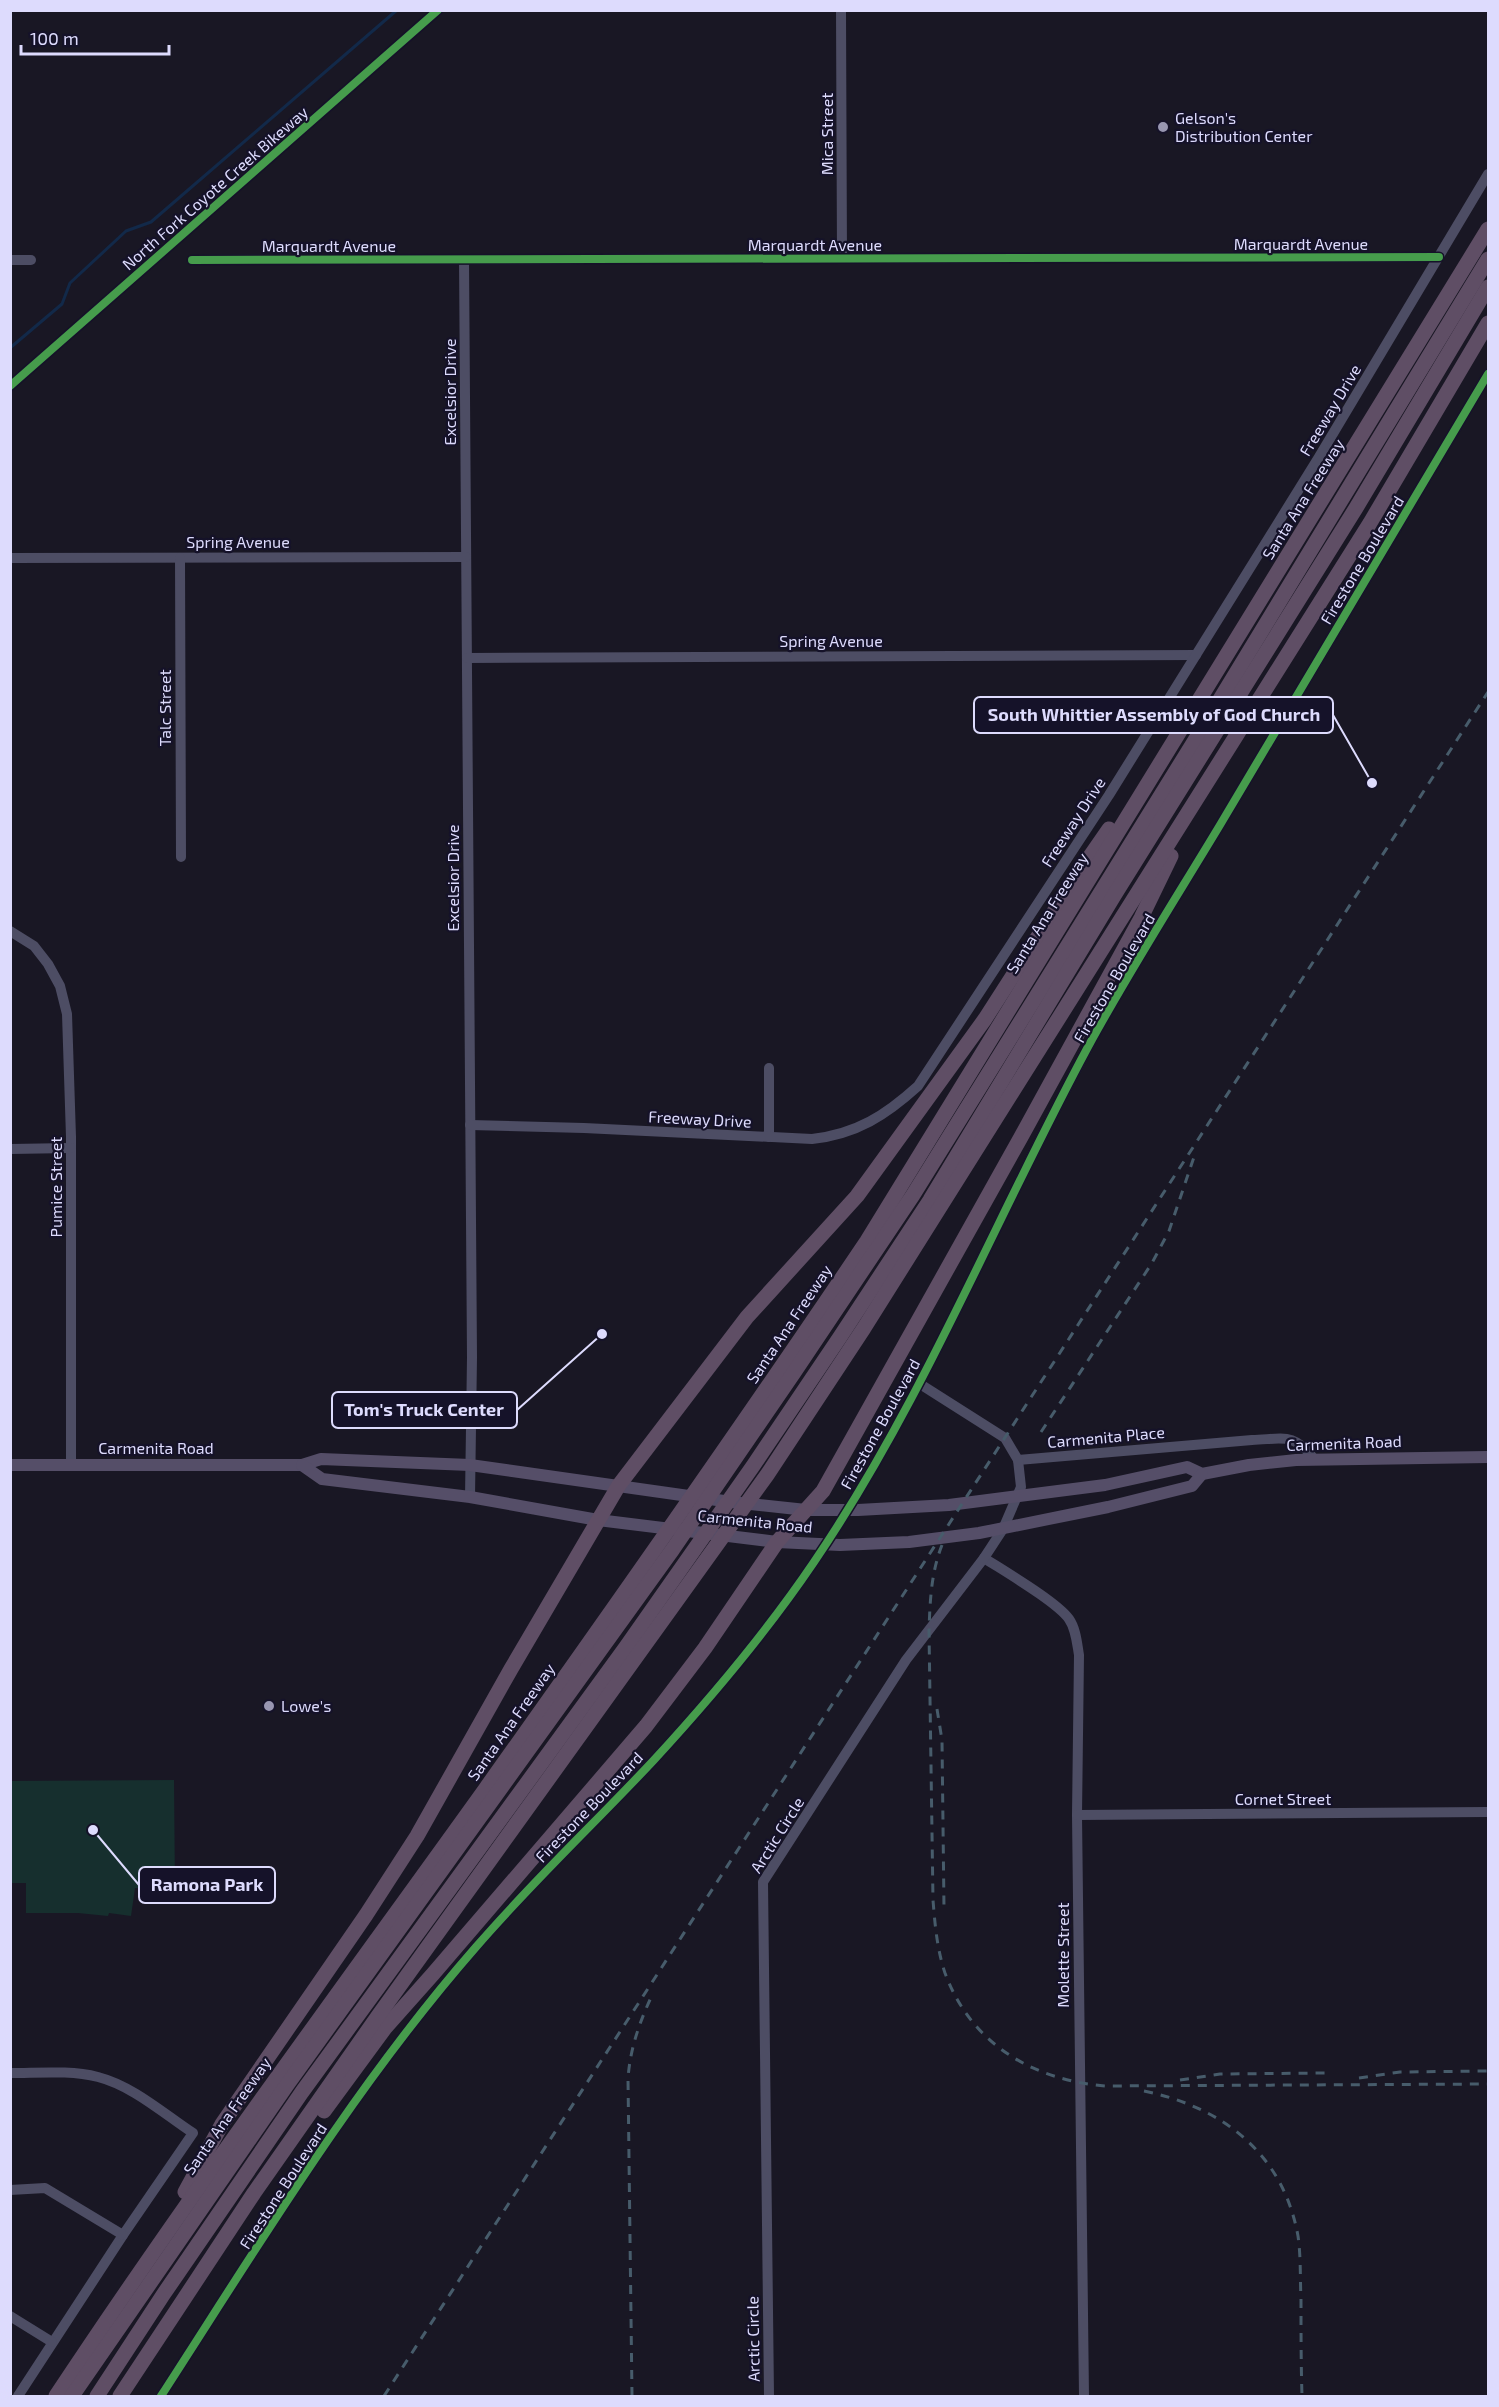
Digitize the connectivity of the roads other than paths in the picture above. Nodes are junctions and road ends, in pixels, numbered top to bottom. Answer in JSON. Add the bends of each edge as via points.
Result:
{"nodes":[{"id":1,"x":842,"y":10,"type":"edge"},
{"id":2,"x":1488,"y":174,"type":"edge"},
{"id":3,"x":1488,"y":229,"type":"edge"},
{"id":4,"x":1439,"y":257,"type":"junction"},
{"id":5,"x":842,"y":258,"type":"junction"},
{"id":6,"x":464,"y":259,"type":"junction"},
{"id":7,"x":1488,"y":259,"type":"edge"},
{"id":8,"x":10,"y":260,"type":"edge"},
{"id":9,"x":31,"y":260,"type":"dead end"},
{"id":10,"x":192,"y":260,"type":"dead end"},
{"id":11,"x":1488,"y":287,"type":"edge"},
{"id":12,"x":1488,"y":323,"type":"edge"},
{"id":13,"x":1488,"y":374,"type":"edge"},
{"id":14,"x":466,"y":557,"type":"junction"},
{"id":15,"x":10,"y":558,"type":"edge"},
{"id":16,"x":180,"y":558,"type":"junction"},
{"id":17,"x":1196,"y":655,"type":"junction"},
{"id":18,"x":467,"y":658,"type":"junction"},
{"id":19,"x":1185,"y":724,"type":"junction"},
{"id":20,"x":1206,"y":784,"type":"junction"},
{"id":21,"x":181,"y":857,"type":"dead end"},
{"id":22,"x":10,"y":931,"type":"edge"},
{"id":23,"x":769,"y":1068,"type":"dead end"},
{"id":24,"x":470,"y":1125,"type":"junction"},
{"id":25,"x":769,"y":1137,"type":"junction"},
{"id":26,"x":10,"y":1149,"type":"edge"},
{"id":27,"x":71,"y":1149,"type":"junction"},
{"id":28,"x":920,"y":1384,"type":"junction"},
{"id":29,"x":1488,"y":1457,"type":"edge"},
{"id":30,"x":1314,"y":1459,"type":"junction"},
{"id":31,"x":1018,"y":1460,"type":"junction"},
{"id":32,"x":71,"y":1465,"type":"junction"},
{"id":33,"x":302,"y":1465,"type":"junction"},
{"id":34,"x":470,"y":1465,"type":"junction"},
{"id":35,"x":10,"y":1466,"type":"edge"},
{"id":36,"x":1202,"y":1474,"type":"junction"},
{"id":37,"x":619,"y":1485,"type":"junction"},
{"id":38,"x":470,"y":1497,"type":"junction"},
{"id":39,"x":806,"y":1510,"type":"junction"},
{"id":40,"x":598,"y":1520,"type":"junction"},
{"id":41,"x":777,"y":1542,"type":"junction"},
{"id":42,"x":984,"y":1558,"type":"junction"},
{"id":43,"x":1488,"y":1812,"type":"edge"},
{"id":44,"x":1077,"y":1815,"type":"junction"},
{"id":45,"x":10,"y":2073,"type":"edge"},
{"id":46,"x":10,"y":2190,"type":"edge"},
{"id":47,"x":254,"y":2193,"type":"junction"},
{"id":48,"x":123,"y":2235,"type":"junction"},
{"id":49,"x":149,"y":2258,"type":"junction"},
{"id":50,"x":10,"y":2316,"type":"edge"},
{"id":51,"x":52,"y":2342,"type":"junction"},
{"id":52,"x":18,"y":2397,"type":"edge"},
{"id":53,"x":56,"y":2397,"type":"edge"},
{"id":54,"x":72,"y":2397,"type":"edge"},
{"id":55,"x":97,"y":2397,"type":"edge"},
{"id":56,"x":120,"y":2397,"type":"edge"},
{"id":57,"x":161,"y":2397,"type":"edge"},
{"id":58,"x":769,"y":2397,"type":"edge"},
{"id":59,"x":1084,"y":2397,"type":"edge"}],
"edges":[{"from":1,"to":5,"type":"street","name":"Mica Street"},
{"from":2,"to":4,"type":"street","name":"Freeway Drive"},
{"from":3,"to":19,"type":"highway","name":"Santa Ana Freeway"},
{"from":4,"to":5,"type":"street","name":"Marquardt Avenue"},
{"from":4,"to":17,"type":"street","name":"Freeway Drive"},
{"from":5,"to":6,"type":"street","name":"Marquardt Avenue"},
{"from":6,"to":10,"type":"street","name":"Marquardt Avenue"},
{"from":6,"to":14,"type":"street","name":"Excelsior Drive"},
{"from":7,"to":54,"type":"highway","via":[[906,1205],[674,1549],[281,2094]]},
{"from":8,"to":9,"type":"street"},
{"from":11,"to":55,"type":"highway","via":[[930,1200],[840,1337],[626,1647],[308,2083]]},
{"from":12,"to":20,"type":"highway","via":[[1370,523]]},
{"from":13,"to":28,"type":"street","name":"Firestone Boulevard","via":[[1090,1042]]},
{"from":14,"to":16,"type":"street","name":"Spring Avenue"},
{"from":14,"to":18,"type":"street","name":"Excelsior Drive"},
{"from":15,"to":16,"type":"street","name":"Spring Avenue"},
{"from":16,"to":21,"type":"street","name":"Talc Street"},
{"from":17,"to":18,"type":"street","name":"Spring Avenue"},
{"from":17,"to":25,"type":"street","name":"Freeway Drive","via":[[918,1086],[892,1110],[848,1131],[812,1139]]},
{"from":18,"to":24,"type":"street","name":"Excelsior Drive"},
{"from":19,"to":37,"type":"highway","via":[[1084,865],[985,1019],[907,1130],[857,1196],[747,1317]]},
{"from":19,"to":49,"type":"highway","name":"Santa Ana Freeway","via":[[867,1241],[777,1375]]},
{"from":20,"to":39,"type":"highway","via":[[1141,918],[823,1491]]},
{"from":20,"to":47,"type":"highway","via":[[948,1198],[773,1465]]},
{"from":22,"to":27,"type":"street","name":"Pumice Street","via":[[34,946],[60,986],[67,1019]]},
{"from":23,"to":25,"type":"street"},
{"from":24,"to":25,"type":"street","name":"Freeway Drive"},
{"from":24,"to":34,"type":"street","name":"Excelsior Drive"},
{"from":26,"to":27,"type":"street"},
{"from":27,"to":32,"type":"street","name":"Pumice Street"},
{"from":28,"to":31,"type":"street","via":[[1005,1438]]},
{"from":28,"to":57,"type":"street","name":"Firestone Boulevard","via":[[848,1509],[753,1646],[655,1759],[474,1949],[418,2018],[307,2172]]},
{"from":29,"to":30,"type":"main road","name":"Carmenita Road"},
{"from":30,"to":31,"type":"street","name":"Carmenita Place","via":[[1299,1442],[1281,1439]]},
{"from":30,"to":36,"type":"main road","name":"Carmenita Road"},
{"from":31,"to":42,"type":"street","name":"Arctic Circle","via":[[1021,1487],[1004,1529]]},
{"from":32,"to":33,"type":"main road","name":"Carmenita Road"},
{"from":32,"to":35,"type":"main road","name":"Carmenita Road"},
{"from":33,"to":34,"type":"main road","name":"Carmenita Road","via":[[321,1459]]},
{"from":33,"to":38,"type":"main road","name":"Carmenita Road","via":[[322,1479]]},
{"from":34,"to":37,"type":"main road","name":"Carmenita Road"},
{"from":34,"to":38,"type":"street","name":"Excelsior Drive"},
{"from":36,"to":39,"type":"main road","name":"Carmenita Road","via":[[1187,1467],[1061,1492],[924,1507]]},
{"from":36,"to":41,"type":"main road","name":"Carmenita Road","via":[[1192,1486],[979,1533],[909,1542]]},
{"from":37,"to":39,"type":"main road","name":"Carmenita Road"},
{"from":37,"to":40,"type":"highway"},
{"from":38,"to":40,"type":"main road","name":"Carmenita Road"},
{"from":39,"to":41,"type":"highway"},
{"from":40,"to":41,"type":"main road","name":"Carmenita Road"},
{"from":40,"to":49,"type":"highway","via":[[417,1836],[222,2124]]},
{"from":41,"to":47,"type":"highway","via":[[646,1726],[385,2028],[321,2115]]},
{"from":42,"to":44,"type":"street","name":"Molette Street","via":[[1054,1605],[1068,1618],[1076,1636]]},
{"from":42,"to":58,"type":"street","name":"Arctic Circle","via":[[906,1660],[763,1882]]},
{"from":43,"to":44,"type":"street","name":"Cornet Street"},
{"from":44,"to":59,"type":"street","name":"Molette Street"},
{"from":45,"to":48,"type":"street","via":[[68,2073],[101,2078],[133,2092],[193,2133]]},
{"from":46,"to":48,"type":"street","via":[[45,2188]]},
{"from":47,"to":56,"type":"highway"},
{"from":48,"to":51,"type":"street"},
{"from":49,"to":53,"type":"highway","name":"Santa Ana Freeway"},
{"from":50,"to":51,"type":"street"},
{"from":51,"to":52,"type":"street"}]}
